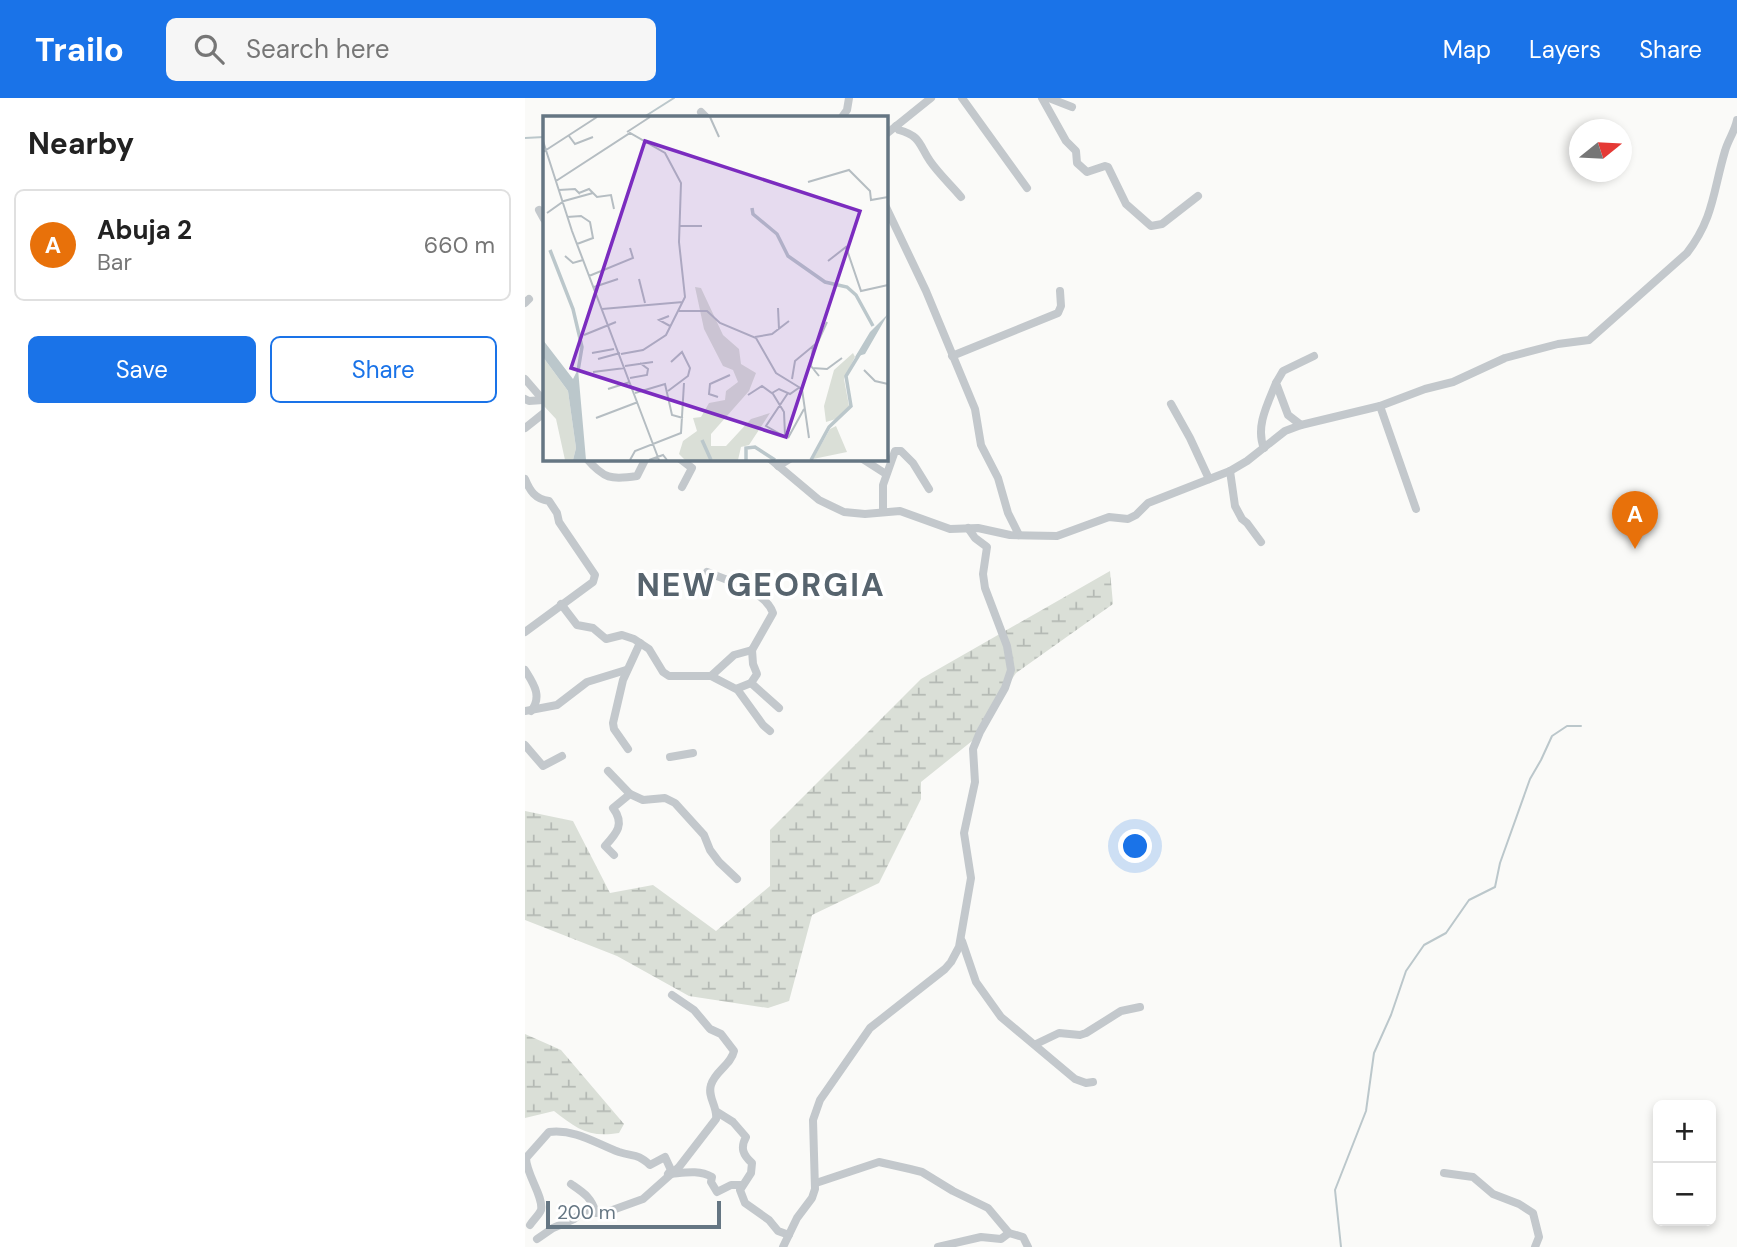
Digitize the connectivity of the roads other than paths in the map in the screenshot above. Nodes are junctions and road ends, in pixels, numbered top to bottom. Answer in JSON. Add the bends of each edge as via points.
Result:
{"nodes":[{"id":1,"x":849,"y":98,"type":"edge"},
{"id":2,"x":931,"y":98,"type":"edge"},
{"id":3,"x":962,"y":98,"type":"edge"},
{"id":4,"x":1042,"y":98,"type":"edge"},
{"id":5,"x":1048,"y":98,"type":"edge"},
{"id":6,"x":1072,"y":107,"type":"dead end"},
{"id":7,"x":843,"y":116,"type":"edge"},
{"id":8,"x":1737,"y":120,"type":"edge"},
{"id":9,"x":896,"y":126,"type":"junction"},
{"id":10,"x":887,"y":133,"type":"edge"},
{"id":11,"x":1027,"y":188,"type":"dead end"},
{"id":12,"x":1198,"y":196,"type":"dead end"},
{"id":13,"x":961,"y":197,"type":"dead end"},
{"id":14,"x":887,"y":209,"type":"edge"},
{"id":15,"x":539,"y":210,"type":"dead end"},
{"id":16,"x":543,"y":217,"type":"edge"},
{"id":17,"x":1060,"y":291,"type":"dead end"},
{"id":18,"x":952,"y":356,"type":"junction"},
{"id":19,"x":1314,"y":356,"type":"dead end"},
{"id":20,"x":525,"y":379,"type":"edge"},
{"id":21,"x":1276,"y":383,"type":"junction"},
{"id":22,"x":525,"y":399,"type":"edge"},
{"id":23,"x":543,"y":400,"type":"edge"},
{"id":24,"x":543,"y":401,"type":"edge"},
{"id":25,"x":1171,"y":404,"type":"dead end"},
{"id":26,"x":1380,"y":405,"type":"junction"},
{"id":27,"x":543,"y":414,"type":"edge"},
{"id":28,"x":1287,"y":415,"type":"junction"},
{"id":29,"x":526,"y":425,"type":"edge"},
{"id":30,"x":1301,"y":425,"type":"junction"},
{"id":31,"x":1285,"y":431,"type":"junction"},
{"id":32,"x":1264,"y":448,"type":"junction"},
{"id":33,"x":588,"y":460,"type":"edge"},
{"id":34,"x":645,"y":460,"type":"edge"},
{"id":35,"x":682,"y":460,"type":"edge"},
{"id":36,"x":771,"y":460,"type":"edge"},
{"id":37,"x":788,"y":460,"type":"edge"},
{"id":38,"x":863,"y":460,"type":"edge"},
{"id":39,"x":778,"y":466,"type":"junction"},
{"id":40,"x":1230,"y":471,"type":"junction"},
{"id":41,"x":885,"y":474,"type":"junction"},
{"id":42,"x":525,"y":479,"type":"edge"},
{"id":43,"x":1209,"y":479,"type":"junction"},
{"id":44,"x":682,"y":486,"type":"dead end"},
{"id":45,"x":929,"y":489,"type":"dead end"},
{"id":46,"x":1416,"y":509,"type":"dead end"},
{"id":47,"x":883,"y":512,"type":"junction"},
{"id":48,"x":968,"y":528,"type":"junction"},
{"id":49,"x":1019,"y":535,"type":"junction"},
{"id":50,"x":1261,"y":542,"type":"dead end"},
{"id":51,"x":708,"y":572,"type":"dead end"},
{"id":52,"x":561,"y":604,"type":"junction"},
{"id":53,"x":525,"y":624,"type":"edge"},
{"id":54,"x":525,"y":631,"type":"edge"},
{"id":55,"x":640,"y":643,"type":"junction"},
{"id":56,"x":752,"y":650,"type":"junction"},
{"id":57,"x":525,"y":670,"type":"edge"},
{"id":58,"x":627,"y":670,"type":"junction"},
{"id":59,"x":711,"y":676,"type":"junction"},
{"id":60,"x":751,"y":683,"type":"junction"},
{"id":61,"x":737,"y":689,"type":"junction"},
{"id":62,"x":779,"y":708,"type":"dead end"},
{"id":63,"x":528,"y":711,"type":"edge"},
{"id":64,"x":770,"y":732,"type":"dead end"},
{"id":65,"x":525,"y":745,"type":"edge"},
{"id":66,"x":628,"y":749,"type":"dead end"},
{"id":67,"x":693,"y":753,"type":"dead end"},
{"id":68,"x":562,"y":756,"type":"dead end"},
{"id":69,"x":670,"y":757,"type":"dead end"},
{"id":70,"x":608,"y":771,"type":"dead end"},
{"id":71,"x":630,"y":794,"type":"junction"},
{"id":72,"x":614,"y":855,"type":"dead end"},
{"id":73,"x":737,"y":879,"type":"dead end"},
{"id":74,"x":962,"y":935,"type":"junction"},
{"id":75,"x":672,"y":995,"type":"dead end"},
{"id":76,"x":1140,"y":1007,"type":"dead end"},
{"id":77,"x":1036,"y":1044,"type":"junction"},
{"id":78,"x":1093,"y":1082,"type":"dead end"},
{"id":79,"x":717,"y":1112,"type":"junction"},
{"id":80,"x":671,"y":1174,"type":"junction"},
{"id":81,"x":1444,"y":1174,"type":"dead end"},
{"id":82,"x":816,"y":1183,"type":"junction"},
{"id":83,"x":571,"y":1184,"type":"dead end"},
{"id":84,"x":742,"y":1185,"type":"junction"},
{"id":85,"x":596,"y":1213,"type":"junction"},
{"id":86,"x":530,"y":1224,"type":"dead end"},
{"id":87,"x":1009,"y":1233,"type":"junction"},
{"id":88,"x":789,"y":1235,"type":"junction"},
{"id":89,"x":537,"y":1239,"type":"dead end"},
{"id":90,"x":783,"y":1247,"type":"edge"},
{"id":91,"x":938,"y":1247,"type":"edge"},
{"id":92,"x":1028,"y":1247,"type":"edge"},
{"id":93,"x":1535,"y":1247,"type":"edge"}],
"edges":[{"from":1,"to":7,"type":"street"},
{"from":2,"to":9,"type":"street"},
{"from":3,"to":11,"type":"street"},
{"from":4,"to":12,"type":"street","via":[[1076,151],[1078,165],[1087,173],[1108,167],[1126,204],[1151,226],[1162,224]]},
{"from":5,"to":6,"type":"street"},
{"from":8,"to":26,"type":"street","via":[[1725,149],[1709,219],[1697,239],[1589,340],[1505,358],[1453,382]]},
{"from":9,"to":10,"type":"street"},
{"from":9,"to":13,"type":"street","via":[[920,142]]},
{"from":14,"to":18,"type":"street"},
{"from":15,"to":16,"type":"street"},
{"from":17,"to":18,"type":"street","via":[[1058,313]]},
{"from":18,"to":49,"type":"street","via":[[975,409],[982,449]]},
{"from":19,"to":21,"type":"street","via":[[1283,371]]},
{"from":20,"to":23,"type":"street"},
{"from":21,"to":28,"type":"street"},
{"from":21,"to":32,"type":"street","via":[[1263,419],[1260,437]]},
{"from":22,"to":24,"type":"street"},
{"from":25,"to":43,"type":"street"},
{"from":26,"to":30,"type":"street"},
{"from":26,"to":46,"type":"street"},
{"from":27,"to":29,"type":"street"},
{"from":28,"to":30,"type":"street"},
{"from":28,"to":31,"type":"street"},
{"from":30,"to":31,"type":"street"},
{"from":31,"to":32,"type":"street"},
{"from":32,"to":40,"type":"street"},
{"from":33,"to":34,"type":"street","via":[[603,475],[617,479],[638,476]]},
{"from":35,"to":44,"type":"street","via":[[692,468]]},
{"from":36,"to":39,"type":"street"},
{"from":37,"to":39,"type":"street"},
{"from":38,"to":41,"type":"street"},
{"from":39,"to":47,"type":"street","via":[[829,507],[844,512]]},
{"from":40,"to":43,"type":"street"},
{"from":40,"to":50,"type":"street","via":[[1235,506]]},
{"from":41,"to":45,"type":"street","via":[[898,449]]},
{"from":41,"to":47,"type":"street"},
{"from":42,"to":52,"type":"street","via":[[533,495],[548,501],[595,575],[593,582]]},
{"from":43,"to":49,"type":"street","via":[[1148,503],[1128,519],[1109,517],[1051,537]]},
{"from":47,"to":48,"type":"street","via":[[903,512],[950,529]]},
{"from":48,"to":49,"type":"street"},
{"from":48,"to":74,"type":"street","via":[[987,547],[985,588],[1011,670],[973,749],[975,782],[964,832],[971,878]]},
{"from":51,"to":56,"type":"street","via":[[748,589],[772,609]]},
{"from":52,"to":54,"type":"street"},
{"from":52,"to":55,"type":"street","via":[[577,625],[593,628],[606,639],[629,636]]},
{"from":53,"to":54,"type":"street"},
{"from":55,"to":58,"type":"street"},
{"from":55,"to":59,"type":"street","via":[[669,676]]},
{"from":56,"to":59,"type":"street","via":[[734,655]]},
{"from":56,"to":60,"type":"street","via":[[757,674]]},
{"from":57,"to":63,"type":"street","via":[[537,695],[535,706]]},
{"from":58,"to":63,"type":"street","via":[[593,679],[561,703]]},
{"from":58,"to":66,"type":"street","via":[[613,723]]},
{"from":59,"to":61,"type":"street"},
{"from":60,"to":61,"type":"street"},
{"from":60,"to":62,"type":"street"},
{"from":61,"to":64,"type":"street"},
{"from":65,"to":68,"type":"street","via":[[543,766]]},
{"from":67,"to":69,"type":"street"},
{"from":70,"to":71,"type":"street"},
{"from":71,"to":72,"type":"street","via":[[613,808],[619,825],[604,846]]},
{"from":71,"to":73,"type":"street","via":[[675,803]]},
{"from":74,"to":77,"type":"street","via":[[981,989],[1001,1017]]},
{"from":74,"to":82,"type":"street","via":[[951,962],[870,1028],[820,1100],[813,1120]]},
{"from":75,"to":79,"type":"street","via":[[722,1034],[734,1051],[711,1085]]},
{"from":76,"to":77,"type":"street","via":[[1121,1011],[1086,1033],[1054,1034]]},
{"from":77,"to":78,"type":"street","via":[[1075,1079]]},
{"from":79,"to":80,"type":"street"},
{"from":79,"to":84,"type":"street","via":[[746,1137],[742,1144],[752,1170]]},
{"from":80,"to":84,"type":"street","via":[[707,1174],[717,1192]]},
{"from":80,"to":85,"type":"street","via":[[643,1199]]},
{"from":80,"to":86,"type":"street","via":[[665,1157],[650,1165],[638,1155],[621,1153],[580,1135],[549,1132],[526,1158],[541,1203]]},
{"from":81,"to":93,"type":"street","via":[[1473,1177],[1493,1194],[1533,1213],[1539,1237]]},
{"from":82,"to":87,"type":"street","via":[[879,1163],[922,1172],[988,1208]]},
{"from":82,"to":88,"type":"street"},
{"from":83,"to":85,"type":"street","via":[[586,1193]]},
{"from":84,"to":88,"type":"street","via":[[745,1203]]},
{"from":85,"to":89,"type":"street","via":[[582,1212]]},
{"from":87,"to":91,"type":"street","via":[[1001,1239],[981,1237]]},
{"from":87,"to":92,"type":"street","via":[[1023,1237]]},
{"from":88,"to":90,"type":"street"}]}
